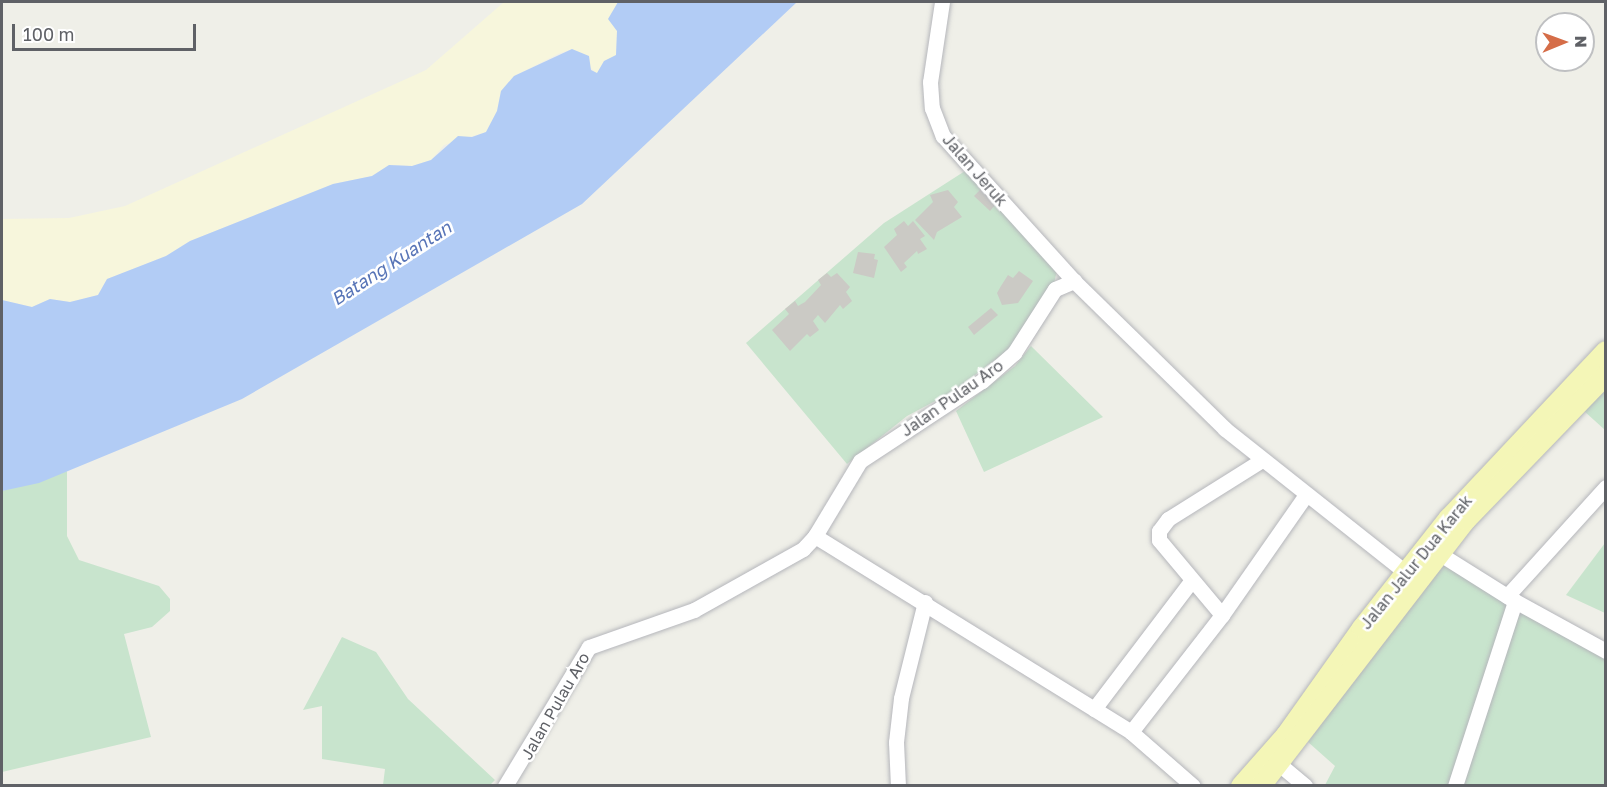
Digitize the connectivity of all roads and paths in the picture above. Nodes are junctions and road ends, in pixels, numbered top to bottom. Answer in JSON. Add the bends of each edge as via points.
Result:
{"nodes":[{"id":1,"x":942,"y":2,"type":"edge"},
{"id":2,"x":1074,"y":281,"type":"junction"},
{"id":3,"x":1605,"y":351,"type":"edge"},
{"id":4,"x":1605,"y":375,"type":"edge"},
{"id":5,"x":1579,"y":391,"type":"junction"},
{"id":6,"x":1262,"y":460,"type":"junction"},
{"id":7,"x":1605,"y":487,"type":"edge"},
{"id":8,"x":1305,"y":496,"type":"junction"},
{"id":9,"x":815,"y":536,"type":"junction"},
{"id":10,"x":1440,"y":554,"type":"junction"},
{"id":11,"x":1407,"y":573,"type":"junction"},
{"id":12,"x":1191,"y":581,"type":"junction"},
{"id":13,"x":1511,"y":599,"type":"junction"},
{"id":14,"x":925,"y":603,"type":"junction"},
{"id":15,"x":1222,"y":615,"type":"junction"},
{"id":16,"x":1605,"y":651,"type":"edge"},
{"id":17,"x":1094,"y":709,"type":"junction"},
{"id":18,"x":1131,"y":732,"type":"junction"},
{"id":19,"x":1279,"y":764,"type":"junction"},
{"id":20,"x":505,"y":786,"type":"edge"},
{"id":21,"x":898,"y":786,"type":"edge"},
{"id":22,"x":1193,"y":786,"type":"edge"},
{"id":23,"x":1241,"y":786,"type":"edge"},
{"id":24,"x":1261,"y":786,"type":"edge"},
{"id":25,"x":1305,"y":786,"type":"edge"},
{"id":26,"x":1455,"y":786,"type":"edge"}],
"edges":[{"from":1,"to":2,"type":"street","name":"Jalan Jeruk","via":[[930,82],[933,108],[943,136]]},
{"from":2,"to":6,"type":"street"},
{"from":2,"to":9,"type":"street","name":"Jalan Pulau Aro","via":[[1055,289],[1014,353],[982,381],[860,461]]},
{"from":3,"to":5,"type":"main road","name":"Jalan Jalur Dua Karak"},
{"from":4,"to":5,"type":"main road","name":"Jalan Jalur Dua Karak"},
{"from":5,"to":10,"type":"main road","name":"Jalan Jalur Dua Karak"},
{"from":5,"to":11,"type":"main road","name":"Jalan Jalur Dua Karak","via":[[1449,518]]},
{"from":6,"to":8,"type":"street"},
{"from":6,"to":12,"type":"street","via":[[1162,524],[1159,540]]},
{"from":7,"to":13,"type":"street"},
{"from":8,"to":11,"type":"street"},
{"from":8,"to":15,"type":"street"},
{"from":9,"to":14,"type":"street"},
{"from":9,"to":20,"type":"street","name":"Jalan Pulau Aro","via":[[779,565],[703,606],[589,647]]},
{"from":10,"to":13,"type":"street"},
{"from":10,"to":19,"type":"main road","name":"Jalan Jalur Dua Karak"},
{"from":11,"to":23,"type":"main road","name":"Jalan Jalur Dua Karak","via":[[1286,735]]},
{"from":12,"to":15,"type":"street"},
{"from":12,"to":17,"type":"street"},
{"from":13,"to":16,"type":"street"},
{"from":13,"to":26,"type":"street"},
{"from":14,"to":17,"type":"street"},
{"from":14,"to":21,"type":"street","via":[[901,698],[896,742]]},
{"from":15,"to":18,"type":"street"},
{"from":17,"to":18,"type":"street"},
{"from":18,"to":22,"type":"street"},
{"from":19,"to":24,"type":"main road","name":"Jalan Jalur Dua Karak"},
{"from":19,"to":25,"type":"street"}]}
